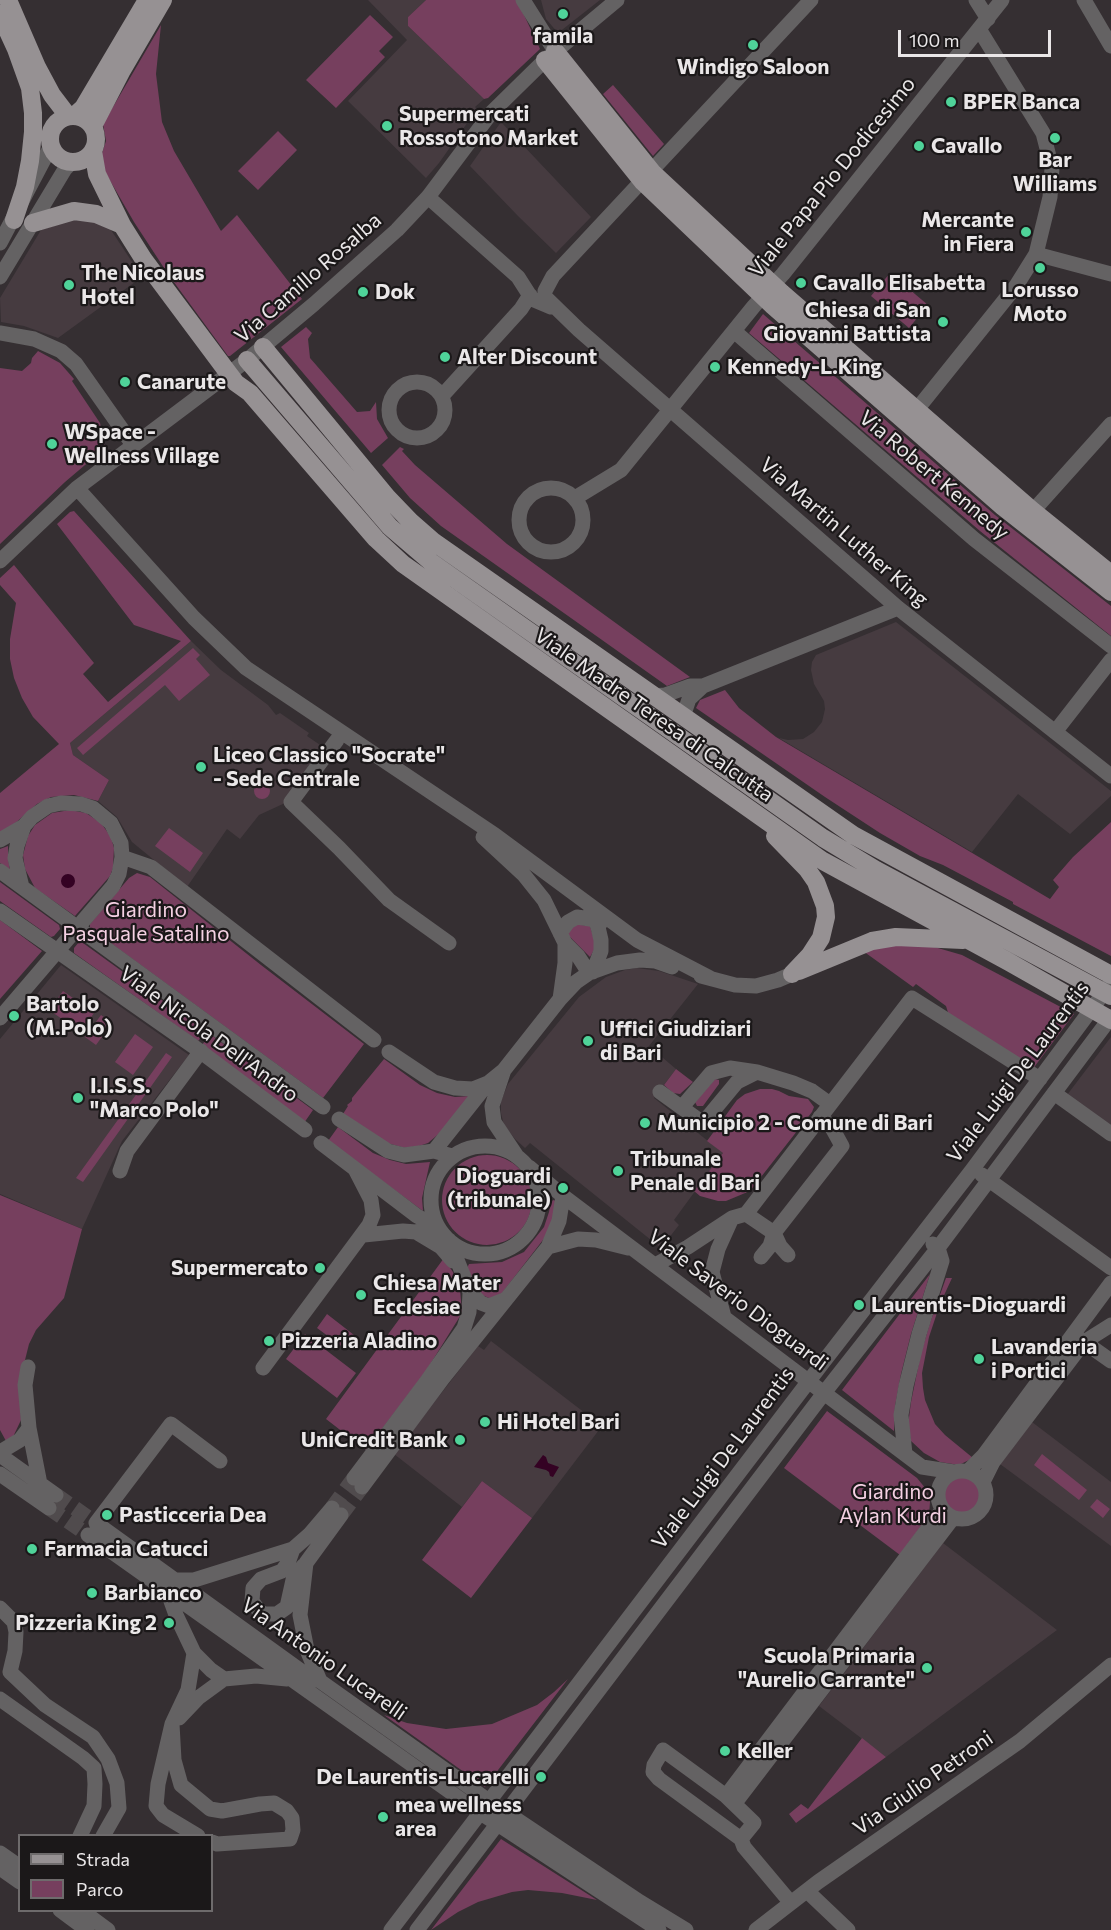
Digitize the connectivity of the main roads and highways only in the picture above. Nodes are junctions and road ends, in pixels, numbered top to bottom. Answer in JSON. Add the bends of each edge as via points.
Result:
{"nodes":[{"id":1,"x":8,"y":0,"type":"edge"},
{"id":2,"x":147,"y":0,"type":"edge"},
{"id":3,"x":163,"y":0,"type":"edge"},
{"id":4,"x":0,"y":14,"type":"edge"},
{"id":5,"x":16,"y":49,"type":"junction"},
{"id":6,"x":550,"y":56,"type":"road end"},
{"id":7,"x":71,"y":116,"type":"junction"},
{"id":8,"x":93,"y":126,"type":"junction"},
{"id":9,"x":51,"y":138,"type":"junction"},
{"id":10,"x":81,"y":158,"type":"junction"},
{"id":11,"x":14,"y":220,"type":"road end"},
{"id":12,"x":33,"y":223,"type":"road end"},
{"id":13,"x":122,"y":225,"type":"junction"},
{"id":14,"x":263,"y":347,"type":"road end"},
{"id":15,"x":247,"y":360,"type":"road end"},
{"id":16,"x":912,"y":417,"type":"junction"},
{"id":17,"x":312,"y":437,"type":"junction"},
{"id":18,"x":341,"y":440,"type":"junction"},
{"id":19,"x":1111,"y":574,"type":"edge"},
{"id":20,"x":1111,"y":592,"type":"edge"},
{"id":21,"x":755,"y":814,"type":"junction"},
{"id":22,"x":971,"y":941,"type":"junction"},
{"id":23,"x":1027,"y":951,"type":"junction"},
{"id":24,"x":1009,"y":962,"type":"junction"},
{"id":25,"x":1109,"y":986,"type":"edge"},
{"id":26,"x":1110,"y":1019,"type":"edge"}],
"edges":[{"from":1,"to":7,"type":"main road","via":[[52,95]]},
{"from":2,"to":7,"type":"main road","via":[[83,108]]},
{"from":3,"to":8,"type":"main road"},
{"from":4,"to":5,"type":"main road"},
{"from":5,"to":9,"type":"main road","via":[[51,109]]},
{"from":5,"to":11,"type":"main road","via":[[30,88],[33,132],[25,187]]},
{"from":6,"to":16,"type":"main road","via":[[647,177]]},
{"from":7,"to":8,"type":"main road","via":[[84,118]]},
{"from":7,"to":9,"type":"main road","via":[[58,121]]},
{"from":8,"to":10,"type":"main road","via":[[96,136]]},
{"from":9,"to":10,"type":"main road","via":[[57,156]]},
{"from":10,"to":13,"type":"main road","name":"Viale Madre Teresa di Calcutta","via":[[97,174]]},
{"from":12,"to":13,"type":"main road","via":[[74,211],[96,214]]},
{"from":13,"to":21,"type":"main road","name":"Viale Madre Teresa di Calcutta","via":[[236,383],[250,393],[375,539],[403,564]]},
{"from":14,"to":18,"type":"main road","name":"Viale Madre Teresa di Calcutta"},
{"from":15,"to":17,"type":"main road","name":"Viale Madre Teresa di Calcutta"},
{"from":16,"to":19,"type":"main road"},
{"from":16,"to":20,"type":"main road","via":[[1003,507]]},
{"from":17,"to":18,"type":"main road"},
{"from":17,"to":23,"type":"main road","name":"Viale Madre Teresa di Calcutta","via":[[390,527],[440,568],[823,838]]},
{"from":18,"to":25,"type":"main road","name":"Viale Madre Teresa di Calcutta","via":[[387,496],[434,542],[853,835]]},
{"from":21,"to":22,"type":"main road","name":"Viale Madre Teresa di Calcutta","via":[[823,861]]},
{"from":21,"to":22,"type":"main road","via":[[807,869],[825,906],[821,938],[792,974],[872,941],[896,937]]},
{"from":22,"to":24,"type":"main road","name":"Viale Madre Teresa di Calcutta"},
{"from":23,"to":24,"type":"main road"},
{"from":23,"to":25,"type":"main road","name":"Viale Madre Teresa di Calcutta"},
{"from":24,"to":26,"type":"main road","name":"Viale Madre Teresa di Calcutta"}]}
